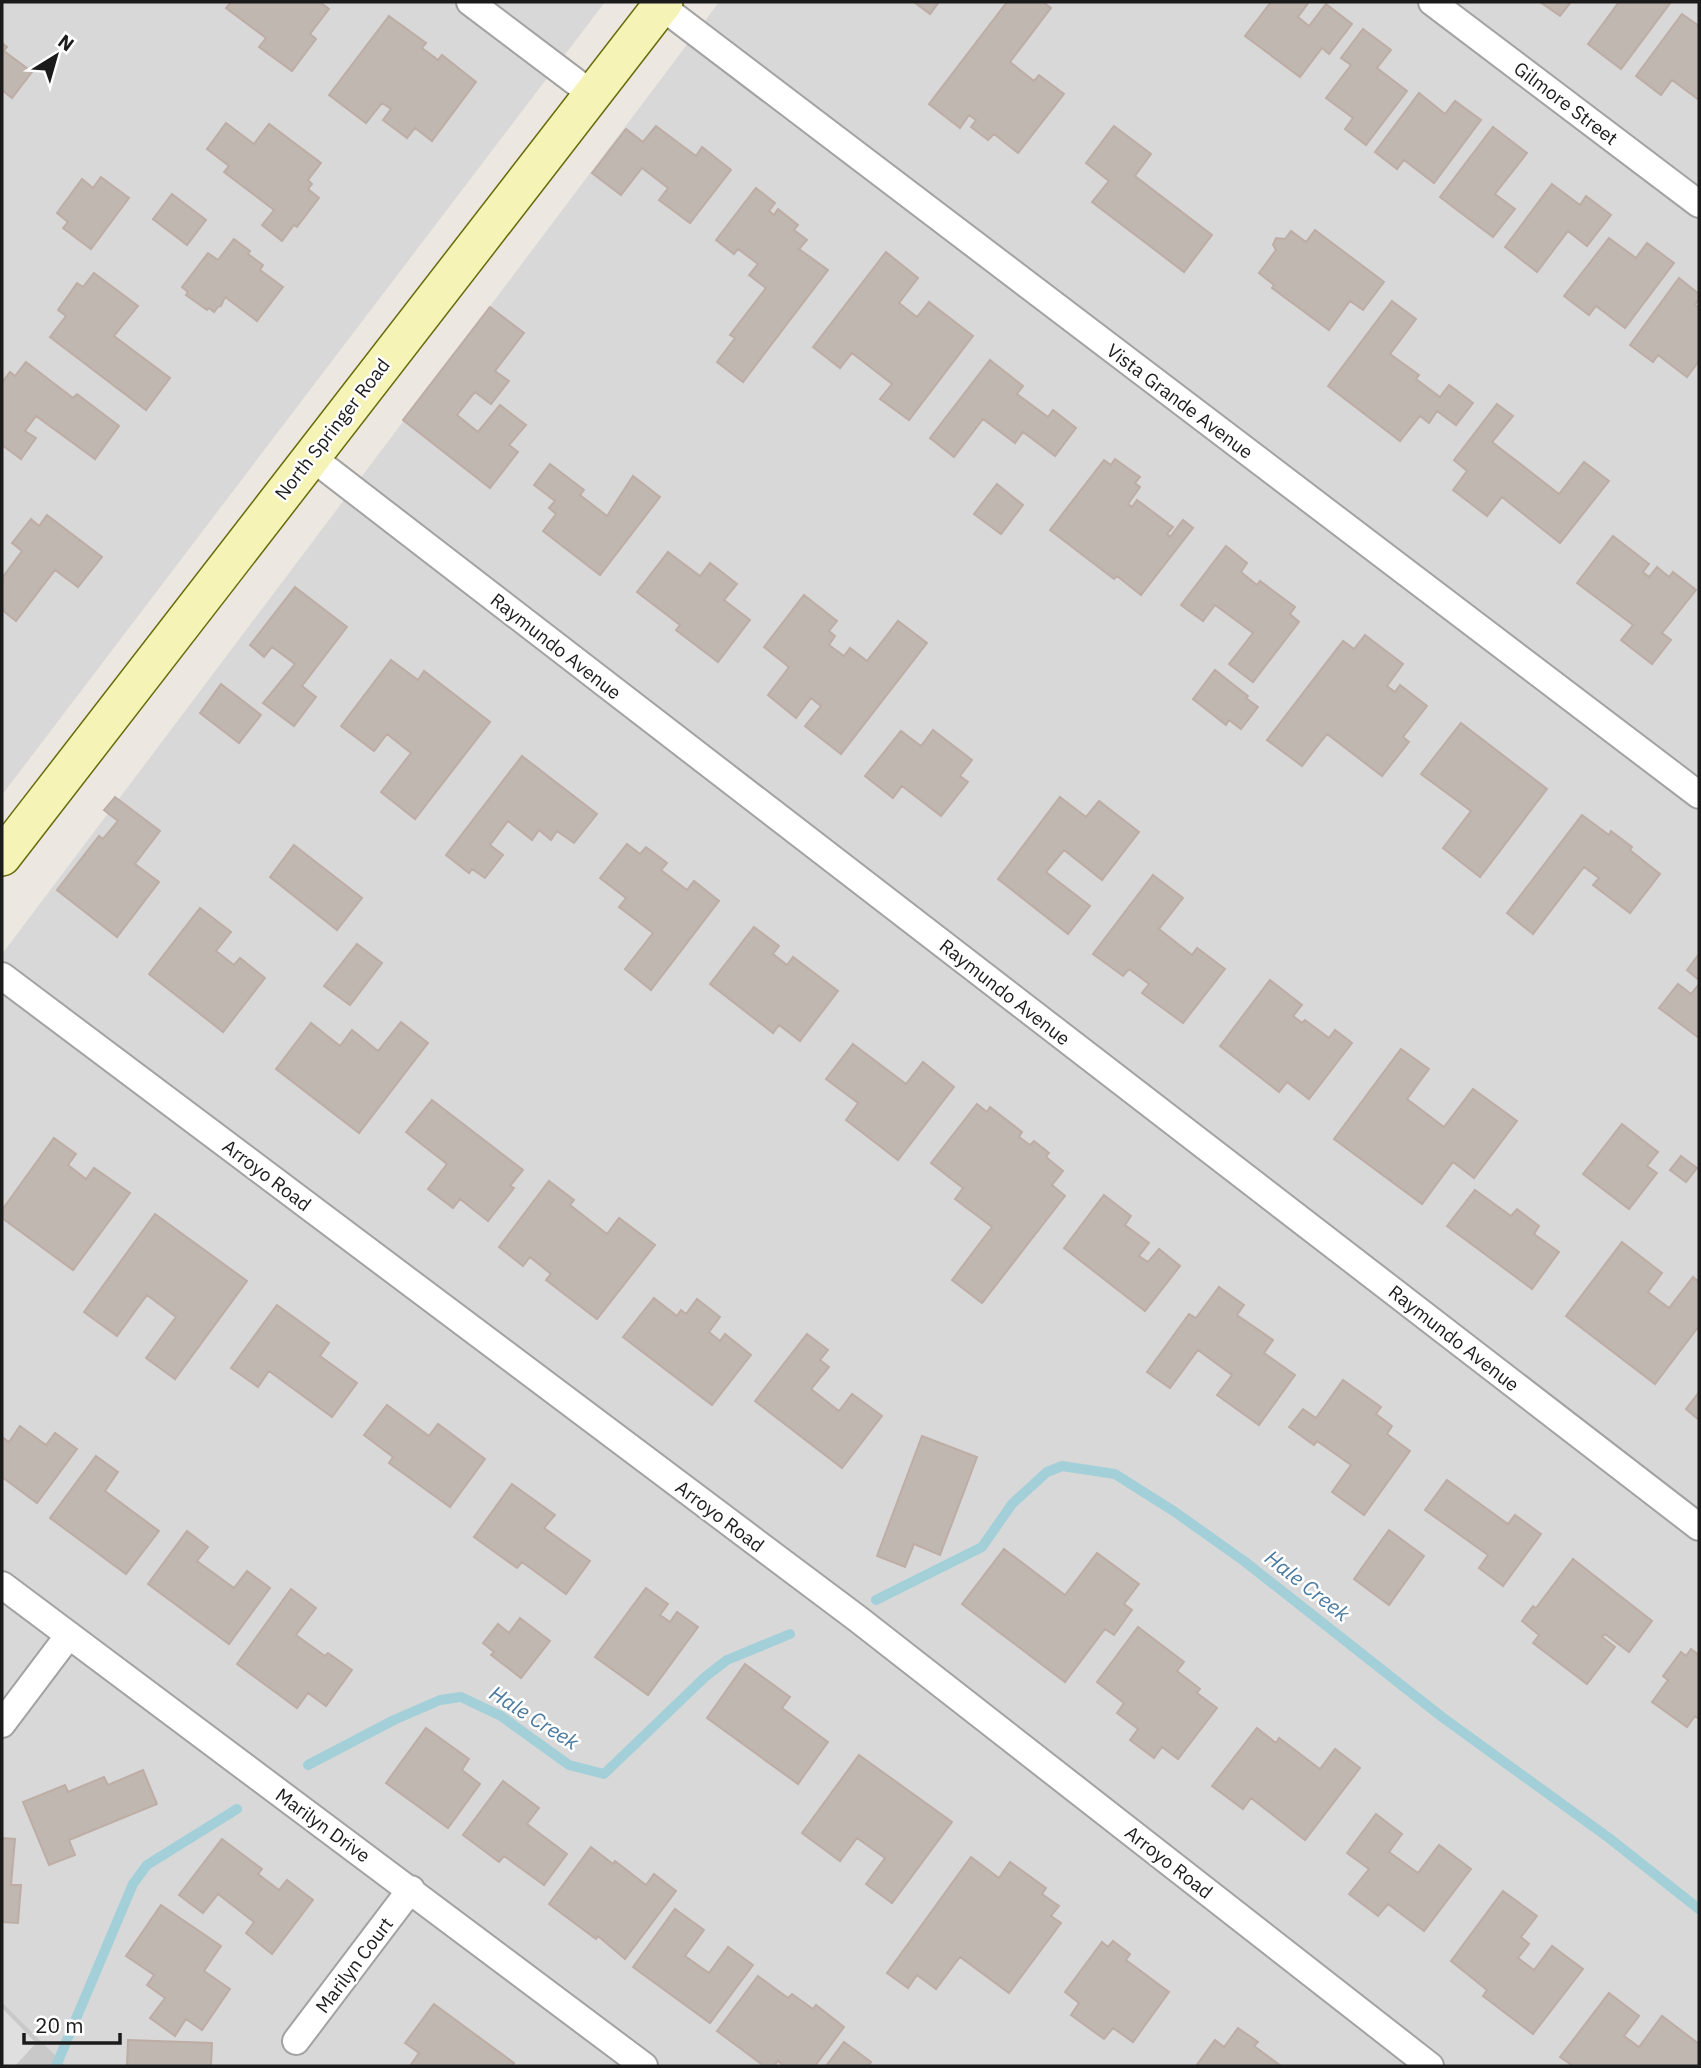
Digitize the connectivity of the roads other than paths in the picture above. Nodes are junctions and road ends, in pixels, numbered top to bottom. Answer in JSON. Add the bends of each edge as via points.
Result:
{"nodes":[{"id":1,"x":470,"y":2,"type":"edge"},
{"id":2,"x":1432,"y":2,"type":"edge"},
{"id":3,"x":662,"y":4,"type":"edge"},
{"id":4,"x":593,"y":95,"type":"junction"},
{"id":5,"x":1699,"y":204,"type":"edge"},
{"id":6,"x":310,"y":456,"type":"junction"},
{"id":7,"x":1699,"y":795,"type":"edge"},
{"id":8,"x":2,"y":857,"type":"edge"},
{"id":9,"x":2,"y":976,"type":"edge"},
{"id":10,"x":1699,"y":1527,"type":"edge"},
{"id":11,"x":2,"y":1585,"type":"edge"},
{"id":12,"x":69,"y":1635,"type":"junction"},
{"id":13,"x":2,"y":1724,"type":"edge"},
{"id":14,"x":411,"y":1889,"type":"junction"},
{"id":15,"x":296,"y":2041,"type":"dead end"},
{"id":16,"x":644,"y":2066,"type":"edge"},
{"id":17,"x":1430,"y":2066,"type":"edge"}],
"edges":[{"from":1,"to":4,"type":"street"},
{"from":2,"to":5,"type":"street","name":"Gilmore Street"},
{"from":3,"to":4,"type":"street","name":"North Springer Road"},
{"from":3,"to":7,"type":"street","name":"Vista Grande Avenue"},
{"from":4,"to":6,"type":"street","name":"North Springer Road"},
{"from":6,"to":8,"type":"street","name":"North Springer Road"},
{"from":6,"to":10,"type":"street","name":"Raymundo Avenue"},
{"from":9,"to":17,"type":"street","name":"Arroyo Road","via":[[858,1619]]},
{"from":11,"to":12,"type":"street","name":"Marilyn Drive"},
{"from":12,"to":13,"type":"street"},
{"from":12,"to":14,"type":"street","name":"Marilyn Drive"},
{"from":14,"to":15,"type":"street","name":"Marilyn Court"},
{"from":14,"to":16,"type":"street","name":"Marilyn Drive"}]}
